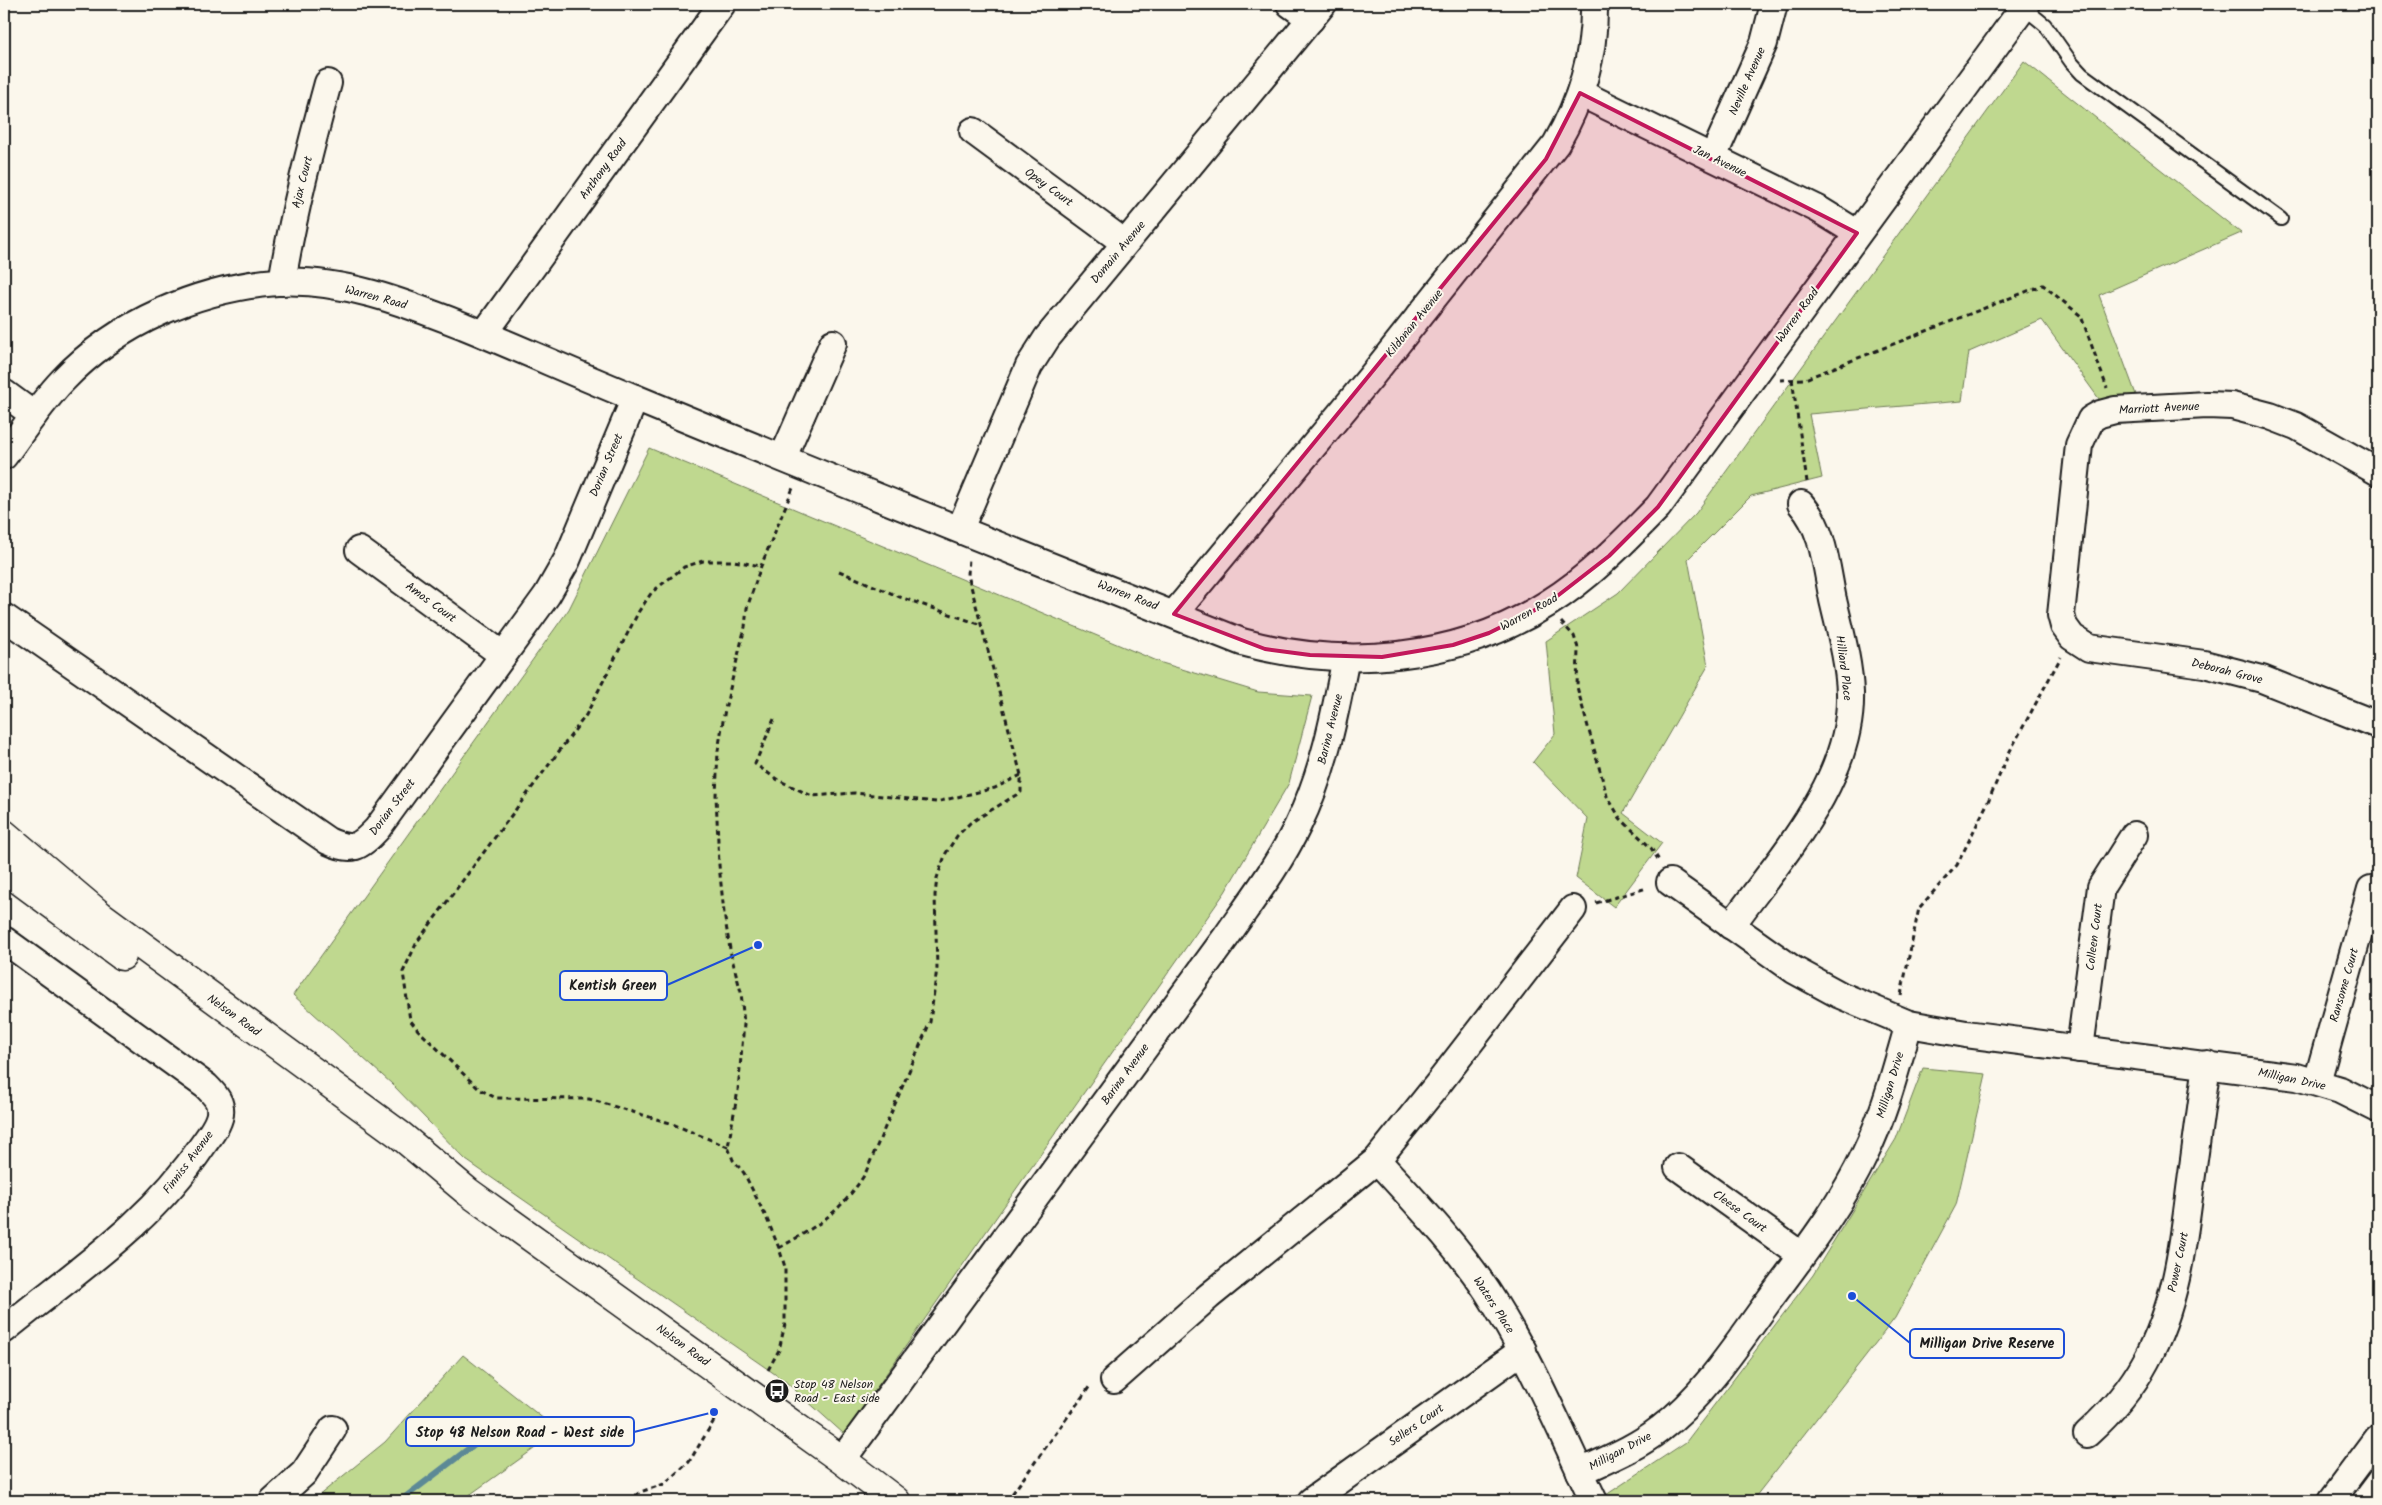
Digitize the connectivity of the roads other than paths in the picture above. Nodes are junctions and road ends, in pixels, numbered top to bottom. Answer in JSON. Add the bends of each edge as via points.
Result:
{"nodes":[{"id":1,"x":722,"y":4,"type":"edge"},
{"id":2,"x":1290,"y":4,"type":"edge"},
{"id":3,"x":1594,"y":4,"type":"edge"},
{"id":4,"x":1774,"y":4,"type":"edge"},
{"id":5,"x":2025,"y":5,"type":"edge"},
{"id":6,"x":1317,"y":12,"type":"edge"},
{"id":7,"x":328,"y":83,"type":"dead end"},
{"id":8,"x":1580,"y":93,"type":"junction"},
{"id":9,"x":973,"y":131,"type":"dead end"},
{"id":10,"x":1713,"y":157,"type":"junction"},
{"id":11,"x":2281,"y":219,"type":"dead end"},
{"id":12,"x":1857,"y":233,"type":"junction"},
{"id":13,"x":1125,"y":243,"type":"junction"},
{"id":14,"x":282,"y":282,"type":"junction"},
{"id":15,"x":484,"y":334,"type":"junction"},
{"id":16,"x":833,"y":343,"type":"dead end"},
{"id":17,"x":4,"y":393,"type":"edge"},
{"id":18,"x":635,"y":398,"type":"junction"},
{"id":19,"x":34,"y":415,"type":"junction"},
{"id":20,"x":4,"y":456,"type":"edge"},
{"id":21,"x":793,"y":462,"type":"junction"},
{"id":22,"x":2378,"y":472,"type":"edge"},
{"id":23,"x":1801,"y":504,"type":"road end"},
{"id":24,"x":969,"y":533,"type":"junction"},
{"id":25,"x":359,"y":550,"type":"dead end"},
{"id":26,"x":1174,"y":614,"type":"junction"},
{"id":27,"x":4,"y":617,"type":"edge"},
{"id":28,"x":2072,"y":637,"type":"joint"},
{"id":29,"x":503,"y":655,"type":"junction"},
{"id":30,"x":1346,"y":657,"type":"junction"},
{"id":31,"x":2378,"y":725,"type":"edge"},
{"id":32,"x":2134,"y":835,"type":"dead end"},
{"id":33,"x":8,"y":854,"type":"edge"},
{"id":34,"x":1670,"y":882,"type":"road end"},
{"id":35,"x":2371,"y":889,"type":"dead end"},
{"id":36,"x":1573,"y":909,"type":"road end"},
{"id":37,"x":1731,"y":926,"type":"junction"},
{"id":38,"x":4,"y":940,"type":"edge"},
{"id":39,"x":1902,"y":1022,"type":"junction"},
{"id":40,"x":2080,"y":1049,"type":"junction"},
{"id":41,"x":2207,"y":1064,"type":"junction"},
{"id":42,"x":2317,"y":1082,"type":"junction"},
{"id":43,"x":2378,"y":1109,"type":"edge"},
{"id":44,"x":1377,"y":1160,"type":"junction"},
{"id":45,"x":1678,"y":1167,"type":"dead end"},
{"id":46,"x":1801,"y":1255,"type":"junction"},
{"id":47,"x":7,"y":1321,"type":"edge"},
{"id":48,"x":1523,"y":1350,"type":"junction"},
{"id":49,"x":1102,"y":1383,"type":"road end"},
{"id":50,"x":333,"y":1429,"type":"dead end"},
{"id":51,"x":2087,"y":1434,"type":"dead end"},
{"id":52,"x":2375,"y":1448,"type":"edge"},
{"id":53,"x":842,"y":1460,"type":"junction"},
{"id":54,"x":1580,"y":1472,"type":"junction"},
{"id":55,"x":273,"y":1501,"type":"edge"},
{"id":56,"x":896,"y":1501,"type":"edge"},
{"id":57,"x":1311,"y":1501,"type":"edge"},
{"id":58,"x":1594,"y":1501,"type":"edge"},
{"id":59,"x":2331,"y":1501,"type":"edge"}],
"edges":[{"from":1,"to":15,"type":"street","name":"Anthony Road"},
{"from":2,"to":6,"type":"street"},
{"from":3,"to":8,"type":"street","name":"Kildonan Avenue","via":[[1590,52]]},
{"from":4,"to":10,"type":"street","name":"Neville Avenue","via":[[1760,51]]},
{"from":5,"to":11,"type":"lane","via":[[2050,31],[2082,74]]},
{"from":5,"to":12,"type":"street","name":"Warren Road"},
{"from":6,"to":13,"type":"street","name":"Domain Avenue"},
{"from":7,"to":14,"type":"street","name":"Ajax Court","via":[[304,169]]},
{"from":8,"to":10,"type":"street","name":"Jan Avenue"},
{"from":8,"to":26,"type":"street","name":"Kildonan Avenue","via":[[1565,129],[1540,167]]},
{"from":9,"to":13,"type":"street","name":"Opey Court"},
{"from":10,"to":12,"type":"street","name":"Jan Avenue","via":[[1829,214]]},
{"from":12,"to":30,"type":"street","name":"Warren Road","via":[[1658,507],[1609,556],[1547,604],[1512,623],[1453,645],[1413,654]]},
{"from":13,"to":24,"type":"street","name":"Domain Avenue","via":[[1037,352]]},
{"from":14,"to":15,"type":"street","name":"Warren Road","via":[[325,285],[386,297]]},
{"from":14,"to":19,"type":"street","name":"Warren Road","via":[[250,285],[192,300],[135,324],[85,359]]},
{"from":15,"to":18,"type":"street","name":"Warren Road"},
{"from":16,"to":21,"type":"street"},
{"from":17,"to":19,"type":"street"},
{"from":18,"to":21,"type":"street","name":"Warren Road"},
{"from":18,"to":29,"type":"street","name":"Dorian Street","via":[[567,560],[547,595]]},
{"from":19,"to":20,"type":"street","name":"Warren Road"},
{"from":21,"to":24,"type":"street","name":"Warren Road"},
{"from":22,"to":28,"type":"street","name":"Marriott Avenue","via":[[2296,426],[2248,410],[2207,405],[2115,410],[2100,414],[2091,420],[2079,445],[2062,598],[2064,626]]},
{"from":23,"to":37,"type":"street","name":"Hilliard Place","via":[[1818,528],[1845,655],[1850,692],[1847,731],[1839,761],[1826,790]]},
{"from":24,"to":26,"type":"street","name":"Warren Road"},
{"from":25,"to":29,"type":"street","name":"Amos Court"},
{"from":26,"to":30,"type":"street","name":"Warren Road","via":[[1265,648]]},
{"from":27,"to":29,"type":"street","name":"Dorian Street","via":[[328,841],[348,848],[366,841],[377,829]]},
{"from":28,"to":31,"type":"street","name":"Deborah Grove","via":[[2089,648],[2204,664],[2235,672]]},
{"from":30,"to":53,"type":"street","name":"Barina Avenue","via":[[1335,714],[1311,796],[1272,869],[1220,945]]},
{"from":32,"to":40,"type":"street","name":"Colleen Court","via":[[2101,887]]},
{"from":33,"to":53,"type":"main road","name":"Nelson Road","via":[[367,1132],[429,1174],[468,1192]]},
{"from":34,"to":37,"type":"street"},
{"from":35,"to":42,"type":"street","name":"Ransome Court"},
{"from":36,"to":44,"type":"street"},
{"from":37,"to":39,"type":"street","via":[[1806,977]]},
{"from":38,"to":47,"type":"street","name":"Finniss Avenue","via":[[206,1086],[220,1107],[219,1118],[208,1138],[154,1207],[108,1249]]},
{"from":39,"to":40,"type":"street","name":"Milligan Drive"},
{"from":39,"to":46,"type":"street","name":"Milligan Drive","via":[[1883,1112],[1866,1153],[1846,1190]]},
{"from":40,"to":41,"type":"street","name":"Milligan Drive"},
{"from":41,"to":42,"type":"street","name":"Milligan Drive"},
{"from":41,"to":51,"type":"street","name":"Power Court","via":[[2183,1241],[2166,1313],[2146,1361],[2131,1385]]},
{"from":42,"to":43,"type":"street","name":"Milligan Drive"},
{"from":44,"to":48,"type":"street","name":"Waters Place","via":[[1470,1267]]},
{"from":44,"to":49,"type":"street"},
{"from":45,"to":46,"type":"street","name":"Cleese Court"},
{"from":46,"to":54,"type":"street","name":"Milligan Drive","via":[[1694,1399],[1644,1440]]},
{"from":48,"to":54,"type":"street","name":"Waters Place"},
{"from":48,"to":57,"type":"street","name":"Sellers Court"},
{"from":50,"to":55,"type":"street","via":[[304,1473]]},
{"from":52,"to":59,"type":"street"},
{"from":53,"to":56,"type":"main road","name":"Nelson Road"},
{"from":54,"to":58,"type":"street","name":"Milligan Drive"}]}
